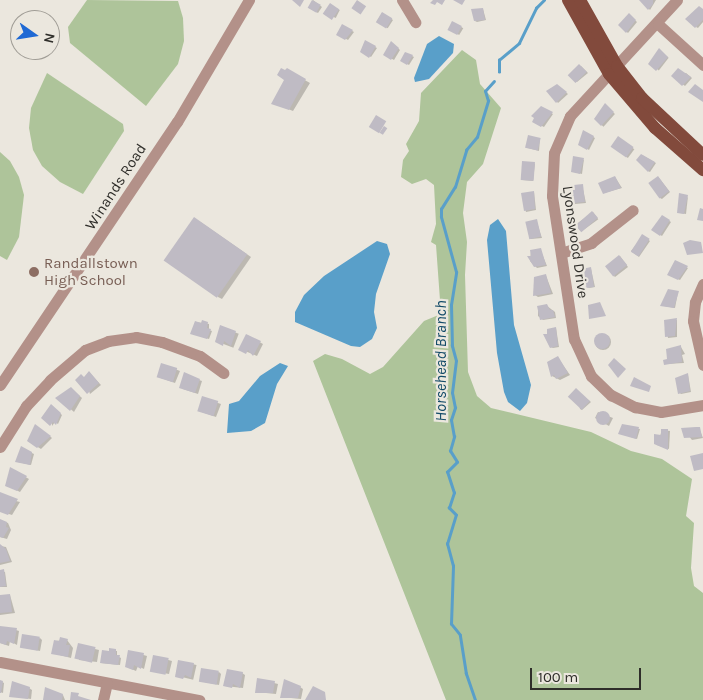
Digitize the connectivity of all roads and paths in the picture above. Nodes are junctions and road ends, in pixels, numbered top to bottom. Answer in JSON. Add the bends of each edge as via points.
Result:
{"nodes":[{"id":1,"x":249,"y":0,"type":"edge"},
{"id":2,"x":402,"y":0,"type":"edge"},
{"id":3,"x":568,"y":0,"type":"edge"},
{"id":4,"x":580,"y":0,"type":"edge"},
{"id":5,"x":677,"y":0,"type":"edge"},
{"id":6,"x":415,"y":22,"type":"dead end"},
{"id":7,"x":658,"y":24,"type":"junction"},
{"id":8,"x":703,"y":64,"type":"edge"},
{"id":9,"x":613,"y":70,"type":"junction"},
{"id":10,"x":703,"y":155,"type":"edge"},
{"id":11,"x":703,"y":170,"type":"edge"},
{"id":12,"x":633,"y":210,"type":"dead end"},
{"id":13,"x":561,"y":253,"type":"junction"},
{"id":14,"x":703,"y":284,"type":"edge"},
{"id":15,"x":703,"y":365,"type":"edge"},
{"id":16,"x":223,"y":373,"type":"dead end"},
{"id":17,"x":0,"y":385,"type":"edge"},
{"id":18,"x":703,"y":406,"type":"edge"},
{"id":19,"x":0,"y":447,"type":"edge"},
{"id":20,"x":0,"y":662,"type":"edge"},
{"id":21,"x":107,"y":682,"type":"junction"},
{"id":22,"x":103,"y":700,"type":"edge"},
{"id":23,"x":199,"y":700,"type":"edge"}],
"edges":[{"from":1,"to":17,"type":"street","name":"Winands Road","via":[[177,122]]},
{"from":2,"to":6,"type":"street"},
{"from":3,"to":9,"type":"main road"},
{"from":4,"to":9,"type":"main road"},
{"from":5,"to":7,"type":"street","name":"Lyonswood Drive"},
{"from":7,"to":8,"type":"street"},
{"from":7,"to":9,"type":"street","name":"Lyonswood Drive"},
{"from":9,"to":10,"type":"main road"},
{"from":9,"to":11,"type":"main road","via":[[655,128]]},
{"from":9,"to":13,"type":"street","name":"Lyonswood Drive","via":[[570,116],[556,146],[552,196]]},
{"from":12,"to":13,"type":"street","via":[[591,244]]},
{"from":13,"to":18,"type":"street","name":"Lyonswood Drive","via":[[576,346],[584,365],[601,386],[623,402],[648,410],[674,412]]},
{"from":14,"to":15,"type":"street","via":[[695,302],[693,321]]},
{"from":16,"to":19,"type":"street","via":[[200,356],[162,342],[136,337],[108,341],[85,350],[50,380],[22,412]]},
{"from":20,"to":21,"type":"street"},
{"from":21,"to":22,"type":"street"},
{"from":21,"to":23,"type":"street"}]}
